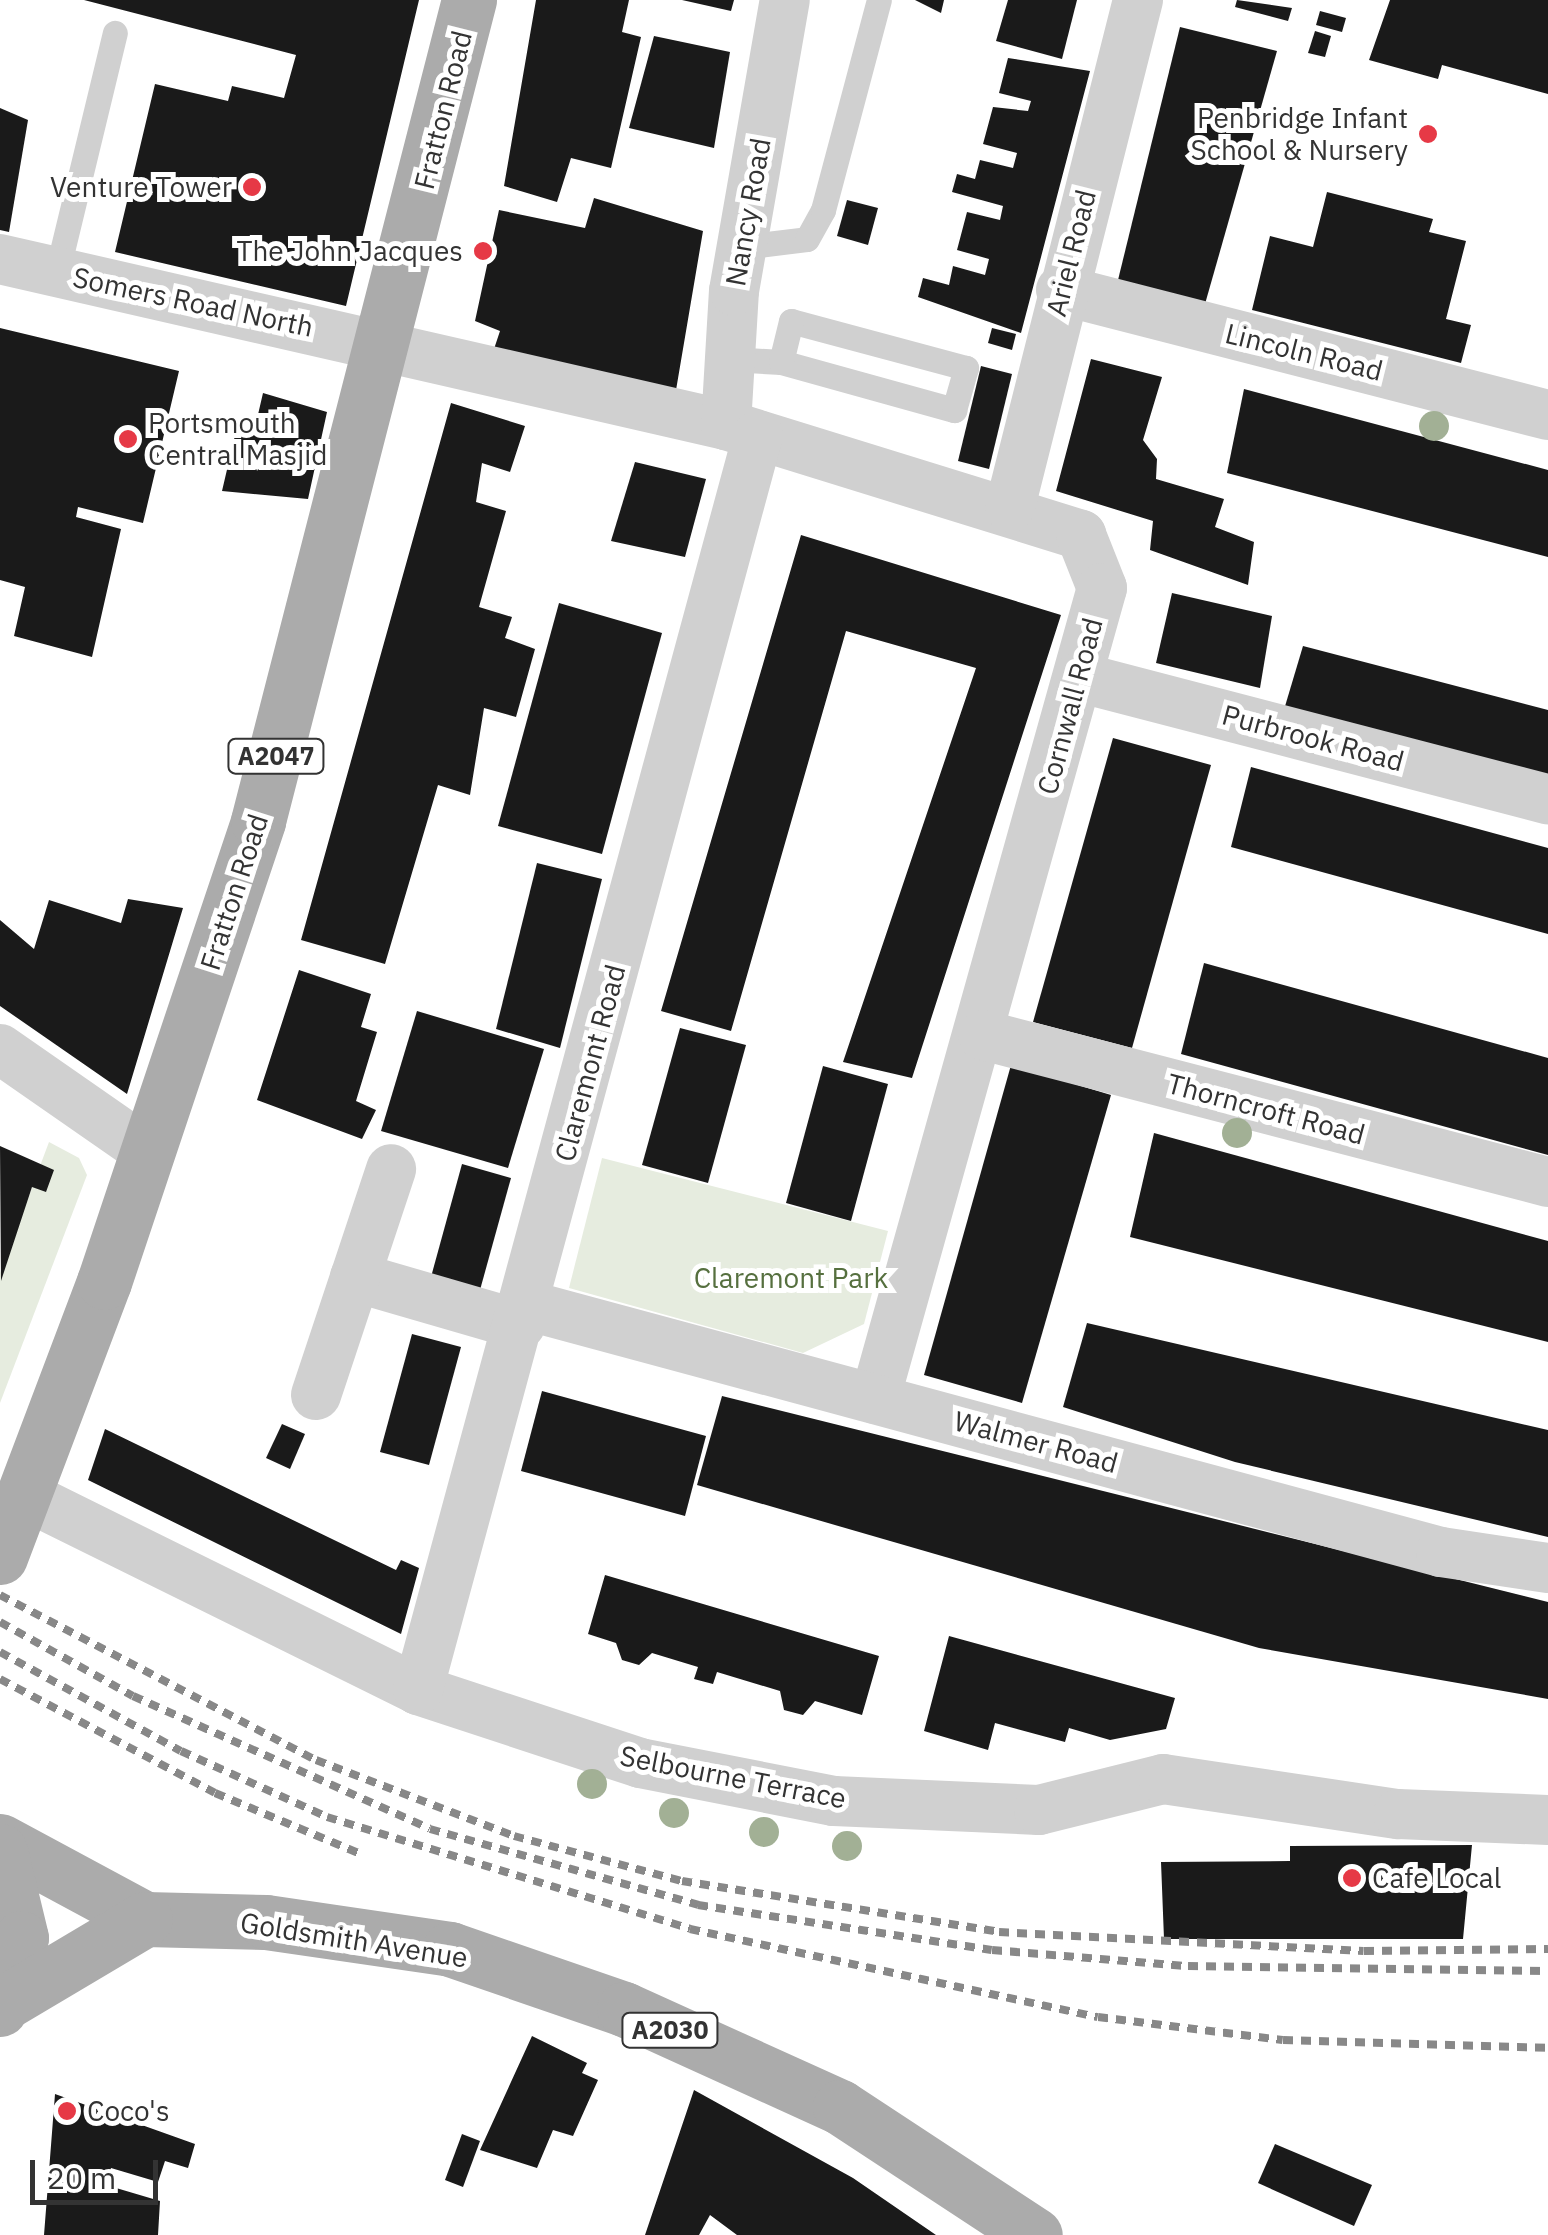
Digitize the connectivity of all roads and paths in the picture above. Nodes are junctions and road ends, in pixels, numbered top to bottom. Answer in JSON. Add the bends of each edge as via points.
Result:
{"nodes":[{"id":1,"x":470,"y":0,"type":"edge"},
{"id":2,"x":785,"y":0,"type":"edge"},
{"id":3,"x":878,"y":0,"type":"edge"},
{"id":4,"x":1138,"y":0,"type":"edge"},
{"id":5,"x":115,"y":33,"type":"dead end"},
{"id":6,"x":742,"y":248,"type":"junction"},
{"id":7,"x":0,"y":260,"type":"edge"},
{"id":8,"x":57,"y":272,"type":"junction"},
{"id":9,"x":1061,"y":290,"type":"junction"},
{"id":10,"x":386,"y":344,"type":"junction"},
{"id":11,"x":730,"y":359,"type":"junction"},
{"id":12,"x":781,"y":362,"type":"junction"},
{"id":13,"x":1548,"y":415,"type":"edge"},
{"id":14,"x":742,"y":430,"type":"junction"},
{"id":15,"x":1010,"y":507,"type":"junction"},
{"id":16,"x":1078,"y":677,"type":"junction"},
{"id":17,"x":1548,"y":799,"type":"edge"},
{"id":18,"x":984,"y":1035,"type":"junction"},
{"id":19,"x":0,"y":1050,"type":"edge"},
{"id":20,"x":147,"y":1151,"type":"junction"},
{"id":21,"x":391,"y":1170,"type":"dead end"},
{"id":22,"x":1548,"y":1182,"type":"edge"},
{"id":23,"x":356,"y":1277,"type":"junction"},
{"id":24,"x":523,"y":1315,"type":"junction"},
{"id":25,"x":316,"y":1395,"type":"dead end"},
{"id":26,"x":875,"y":1399,"type":"junction"},
{"id":27,"x":12,"y":1530,"type":"edge"},
{"id":28,"x":1548,"y":1568,"type":"edge"},
{"id":29,"x":418,"y":1690,"type":"junction"},
{"id":30,"x":1548,"y":1820,"type":"edge"},
{"id":31,"x":0,"y":1840,"type":"edge"},
{"id":32,"x":0,"y":1851,"type":"edge"},
{"id":33,"x":145,"y":1919,"type":"junction"},
{"id":34,"x":1,"y":2007,"type":"edge"},
{"id":35,"x":1035,"y":2235,"type":"edge"}],
"edges":[{"from":1,"to":10,"type":"main road","name":"Fratton Road","number":"A2047"},
{"from":2,"to":6,"type":"street","name":"Nancy Road"},
{"from":3,"to":6,"type":"lane","via":[[824,210],[807,239]]},
{"from":4,"to":9,"type":"street","name":"Ariel Road"},
{"from":5,"to":8,"type":"lane"},
{"from":6,"to":11,"type":"street","name":"Nancy Road"},
{"from":7,"to":8,"type":"street","name":"Somers Road North"},
{"from":8,"to":10,"type":"street","name":"Somers Road North"},
{"from":9,"to":13,"type":"street","name":"Lincoln Road"},
{"from":9,"to":15,"type":"street","name":"Ariel Road"},
{"from":10,"to":14,"type":"street","name":"Cornwall Road"},
{"from":10,"to":20,"type":"main road","name":"Fratton Road","number":"A2047","via":[[258,821]]},
{"from":11,"to":12,"type":"lane"},
{"from":11,"to":14,"type":"street","name":"Nancy Road"},
{"from":12,"to":12,"type":"lane","via":[[954,410],[966,368],[791,321]]},
{"from":14,"to":15,"type":"street","name":"Cornwall Road"},
{"from":14,"to":24,"type":"street","name":"Claremont Road"},
{"from":15,"to":16,"type":"street","name":"Cornwall Road","via":[[1081,535],[1102,588]]},
{"from":16,"to":17,"type":"street","name":"Purbrook Road"},
{"from":16,"to":18,"type":"street","name":"Cornwall Road"},
{"from":18,"to":22,"type":"street","name":"Thorncroft Road"},
{"from":18,"to":26,"type":"street","name":"Cornwall Road"},
{"from":19,"to":20,"type":"street"},
{"from":20,"to":27,"type":"main road","name":"Fratton Road","number":"A2047"},
{"from":21,"to":23,"type":"street"},
{"from":23,"to":24,"type":"street","name":"Walmer Road"},
{"from":23,"to":25,"type":"street"},
{"from":24,"to":26,"type":"street","name":"Walmer Road"},
{"from":24,"to":29,"type":"street","name":"Claremont Road"},
{"from":26,"to":28,"type":"street","name":"Walmer Road","via":[[1441,1552]]},
{"from":27,"to":29,"type":"street","name":"Selbourne Terrace"},
{"from":29,"to":30,"type":"street","name":"Selbourne Terrace","via":[[640,1763],[834,1801],[1039,1810],[1163,1779],[1398,1814]]},
{"from":31,"to":33,"type":"main road","name":"Goldsmith Avenue","number":"A2030"},
{"from":32,"to":34,"type":"main road","via":[[20,1938]]},
{"from":33,"to":34,"type":"main road"},
{"from":33,"to":35,"type":"main road","name":"Goldsmith Avenue","number":"A2030","via":[[266,1922],[450,1949],[624,2009],[840,2107]]}]}
